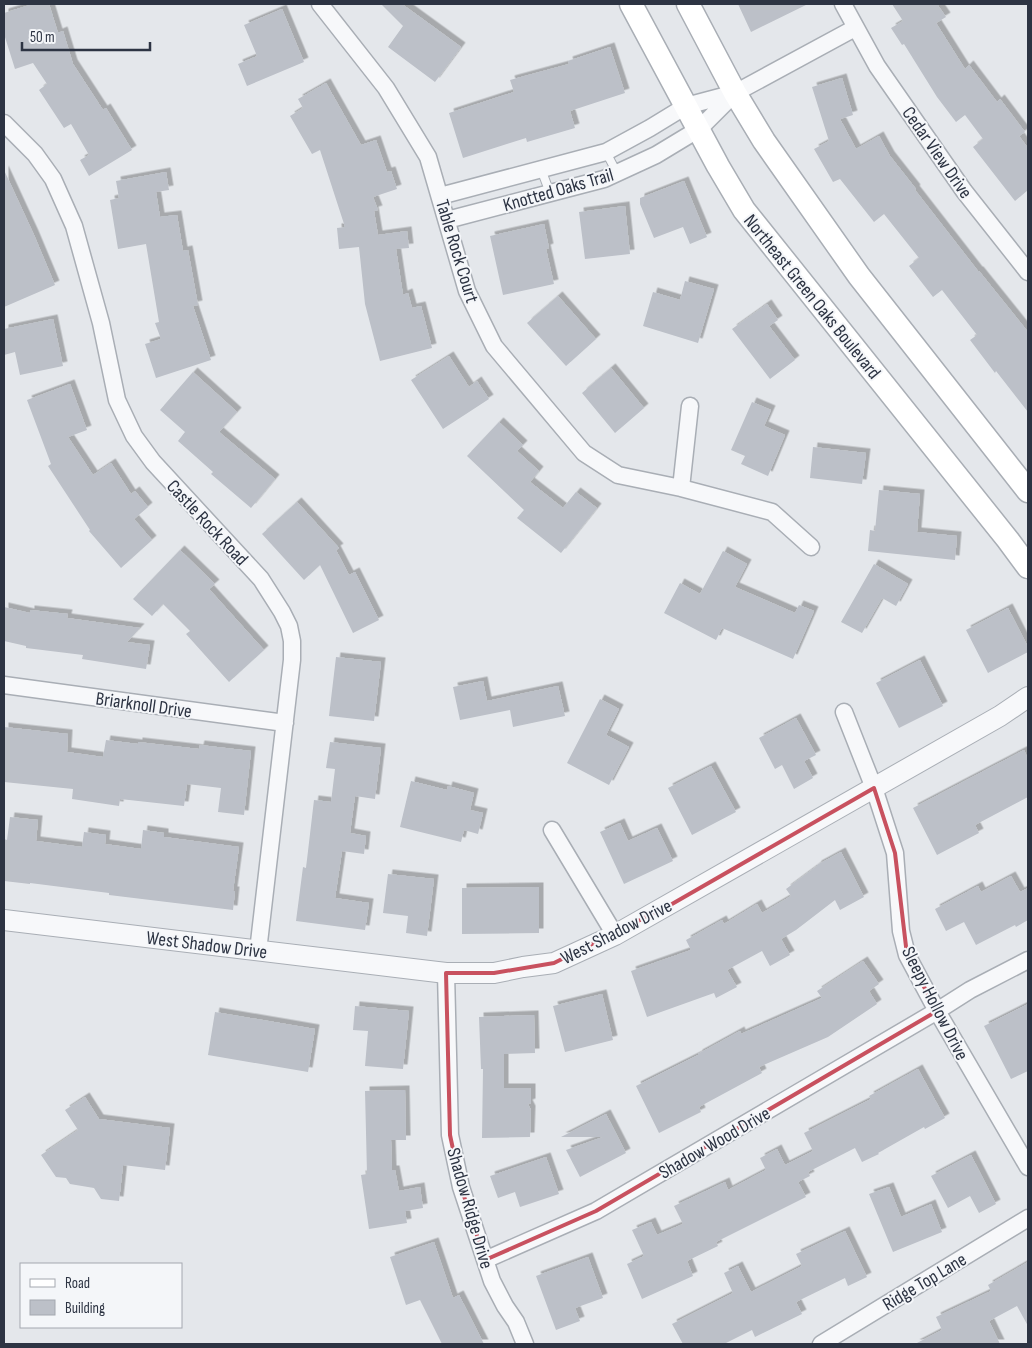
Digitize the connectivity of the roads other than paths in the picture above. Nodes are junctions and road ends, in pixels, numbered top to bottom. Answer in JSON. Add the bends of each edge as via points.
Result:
{"nodes":[{"id":1,"x":320,"y":4,"type":"edge"},
{"id":2,"x":630,"y":4,"type":"edge"},
{"id":3,"x":688,"y":4,"type":"edge"},
{"id":4,"x":843,"y":4,"type":"edge"},
{"id":5,"x":855,"y":28,"type":"junction"},
{"id":6,"x":735,"y":93,"type":"junction"},
{"id":7,"x":686,"y":106,"type":"junction"},
{"id":8,"x":4,"y":123,"type":"edge"},
{"id":9,"x":698,"y":129,"type":"junction"},
{"id":10,"x":606,"y":152,"type":"junction"},
{"id":11,"x":541,"y":168,"type":"junction"},
{"id":12,"x":617,"y":173,"type":"junction"},
{"id":13,"x":550,"y":193,"type":"junction"},
{"id":14,"x":440,"y":196,"type":"junction"},
{"id":15,"x":447,"y":220,"type":"junction"},
{"id":16,"x":1028,"y":272,"type":"edge"},
{"id":17,"x":690,"y":406,"type":"dead end"},
{"id":18,"x":681,"y":488,"type":"junction"},
{"id":19,"x":1028,"y":491,"type":"edge"},
{"id":20,"x":811,"y":547,"type":"dead end"},
{"id":21,"x":1028,"y":567,"type":"edge"},
{"id":22,"x":4,"y":685,"type":"edge"},
{"id":23,"x":1028,"y":697,"type":"edge"},
{"id":24,"x":844,"y":712,"type":"dead end"},
{"id":25,"x":285,"y":723,"type":"junction"},
{"id":26,"x":874,"y":788,"type":"junction"},
{"id":27,"x":552,"y":830,"type":"dead end"},
{"id":28,"x":4,"y":920,"type":"edge"},
{"id":29,"x":615,"y":935,"type":"junction"},
{"id":30,"x":258,"y":950,"type":"junction"},
{"id":31,"x":1028,"y":960,"type":"edge"},
{"id":32,"x":446,"y":973,"type":"junction"},
{"id":33,"x":937,"y":1011,"type":"junction"},
{"id":34,"x":1028,"y":1167,"type":"edge"},
{"id":35,"x":1028,"y":1218,"type":"edge"},
{"id":36,"x":485,"y":1260,"type":"junction"},
{"id":37,"x":525,"y":1344,"type":"edge"},
{"id":38,"x":821,"y":1344,"type":"edge"}],
"edges":[{"from":1,"to":14,"type":"street","name":"Table Rock Court","via":[[391,96],[428,157]]},
{"from":2,"to":7,"type":"main road","name":"Northeast Green Oaks Boulevard"},
{"from":3,"to":6,"type":"main road"},
{"from":4,"to":5,"type":"street","name":"Cedar View Drive"},
{"from":5,"to":6,"type":"street","name":"Knotted Oaks Trail"},
{"from":5,"to":16,"type":"street","name":"Cedar View Drive","via":[[876,66],[964,191]]},
{"from":6,"to":7,"type":"street","name":"Knotted Oaks Trail"},
{"from":6,"to":9,"type":"street","name":"Knotted Oaks Trail"},
{"from":6,"to":19,"type":"main road","via":[[764,141],[859,276]]},
{"from":7,"to":9,"type":"main road","name":"Northeast Green Oaks Boulevard"},
{"from":7,"to":10,"type":"street","name":"Knotted Oaks Trail"},
{"from":8,"to":25,"type":"street","name":"Castle Rock Road","via":[[35,154],[53,179],[74,226],[101,323],[117,400],[134,436],[153,462],[260,579],[289,626],[292,660]]},
{"from":9,"to":12,"type":"street","name":"Knotted Oaks Trail","via":[[656,155]]},
{"from":9,"to":21,"type":"main road","name":"Northeast Green Oaks Boulevard","via":[[744,210]]},
{"from":10,"to":11,"type":"street","name":"Knotted Oaks Trail"},
{"from":10,"to":12,"type":"lane"},
{"from":11,"to":13,"type":"lane"},
{"from":11,"to":14,"type":"street","name":"Knotted Oaks Trail"},
{"from":12,"to":13,"type":"street","name":"Knotted Oaks Trail"},
{"from":13,"to":15,"type":"street","name":"Knotted Oaks Trail"},
{"from":14,"to":15,"type":"street","name":"Table Rock Court"},
{"from":15,"to":18,"type":"street","name":"Table Rock Court","via":[[467,291],[494,346],[584,453],[618,474]]},
{"from":17,"to":18,"type":"street"},
{"from":18,"to":20,"type":"street","name":"Table Rock Court","via":[[772,512]]},
{"from":22,"to":25,"type":"street","name":"Briarknoll Drive"},
{"from":23,"to":26,"type":"street","name":"West Shadow Drive"},
{"from":24,"to":26,"type":"street","name":"Sleepy Hollow Drive"},
{"from":25,"to":30,"type":"street","name":"Castle Rock Road"},
{"from":26,"to":29,"type":"street","name":"West Shadow Drive"},
{"from":26,"to":33,"type":"street","name":"Sleepy Hollow Drive","via":[[895,853],[901,931],[907,955]]},
{"from":27,"to":29,"type":"street"},
{"from":28,"to":30,"type":"street","name":"West Shadow Drive"},
{"from":29,"to":32,"type":"street","name":"West Shadow Drive","via":[[554,963],[494,973]]},
{"from":30,"to":32,"type":"street","name":"West Shadow Drive"},
{"from":31,"to":33,"type":"street","name":"Shadow Wood Drive"},
{"from":32,"to":36,"type":"street","name":"Shadow Ridge Drive","via":[[450,1135],[461,1188]]},
{"from":33,"to":34,"type":"street","name":"Sleepy Hollow Drive"},
{"from":33,"to":36,"type":"street","name":"Shadow Wood Drive","via":[[596,1211]]},
{"from":35,"to":38,"type":"street","name":"Ridge Top Lane"},
{"from":36,"to":37,"type":"street","name":"Shadow Ridge Drive","via":[[492,1281]]}]}
